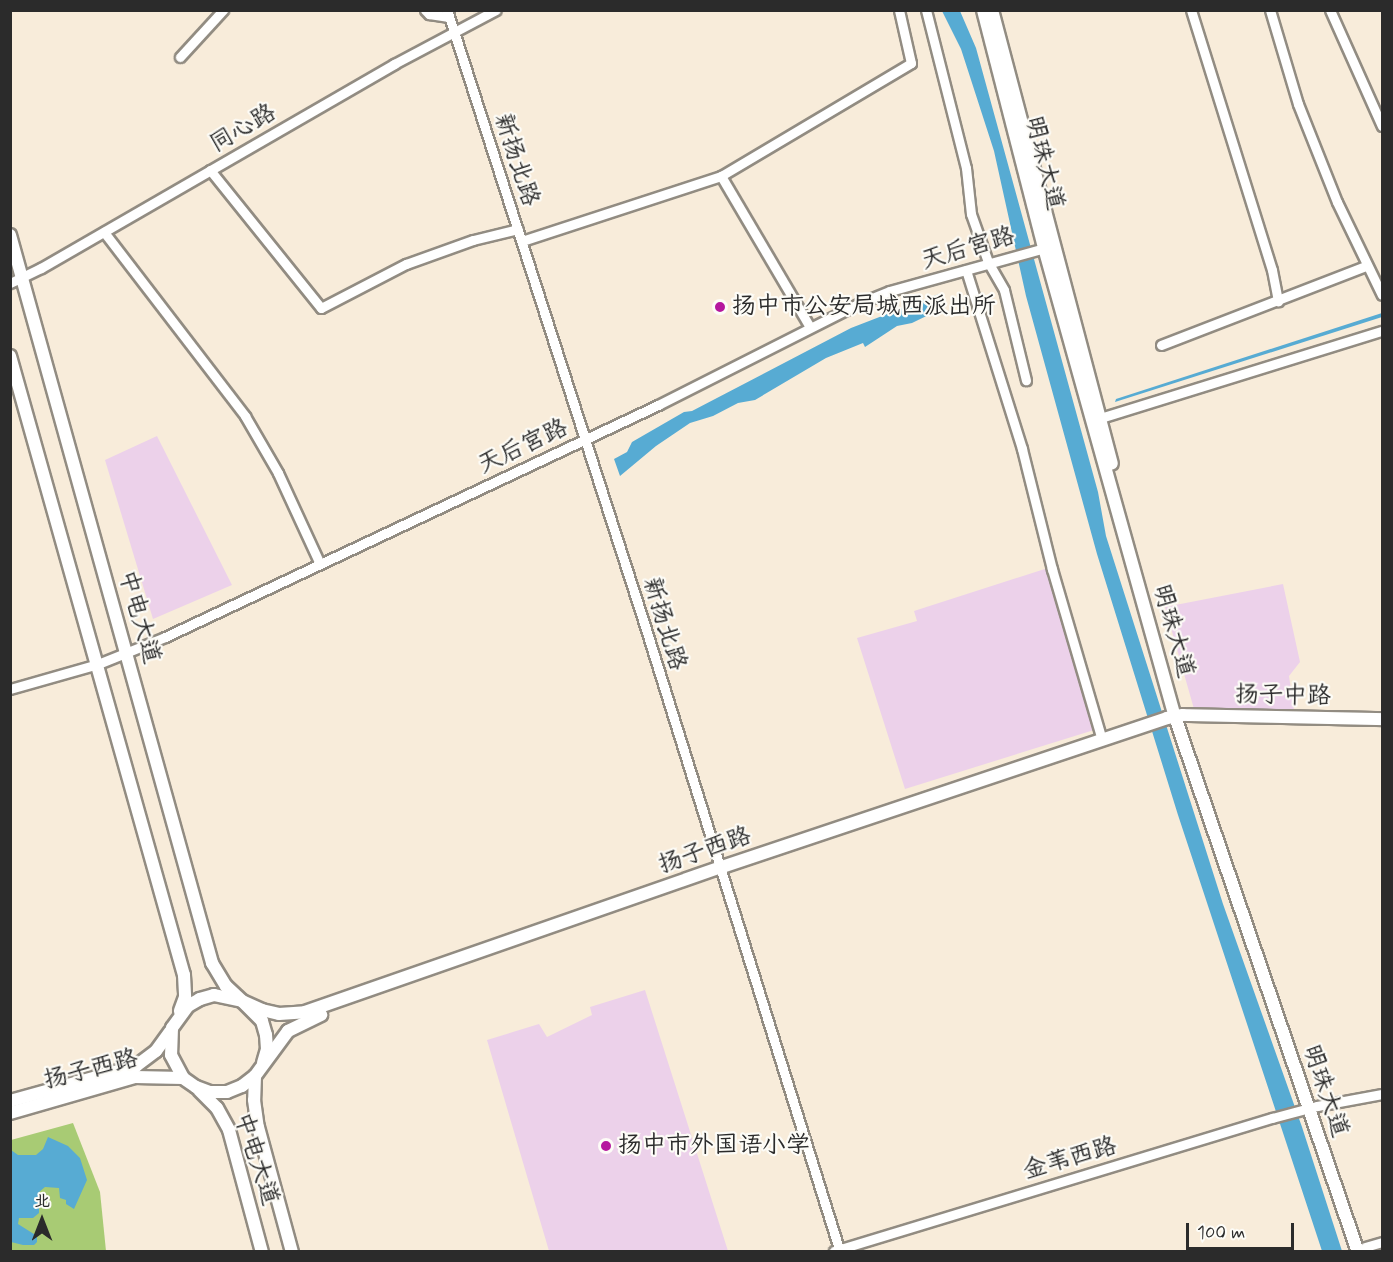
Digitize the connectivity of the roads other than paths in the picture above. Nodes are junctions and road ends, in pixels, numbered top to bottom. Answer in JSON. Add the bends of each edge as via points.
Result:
{"nodes":[{"id":1,"x":224,"y":10,"type":"edge"},
{"id":2,"x":425,"y":10,"type":"edge"},
{"id":3,"x":496,"y":10,"type":"edge"},
{"id":4,"x":899,"y":10,"type":"edge"},
{"id":5,"x":926,"y":10,"type":"edge"},
{"id":6,"x":983,"y":10,"type":"edge"},
{"id":7,"x":992,"y":10,"type":"edge"},
{"id":8,"x":1191,"y":10,"type":"edge"},
{"id":9,"x":1270,"y":10,"type":"edge"},
{"id":10,"x":1330,"y":10,"type":"edge"},
{"id":11,"x":448,"y":14,"type":"edge"},
{"id":12,"x":454,"y":33,"type":"junction"},
{"id":13,"x":180,"y":57,"type":"dead end"},
{"id":14,"x":1383,"y":126,"type":"edge"},
{"id":15,"x":210,"y":170,"type":"junction"},
{"id":16,"x":721,"y":176,"type":"junction"},
{"id":17,"x":518,"y":229,"type":"junction"},
{"id":18,"x":104,"y":232,"type":"junction"},
{"id":19,"x":10,"y":236,"type":"edge"},
{"id":20,"x":522,"y":241,"type":"junction"},
{"id":21,"x":1045,"y":248,"type":"junction"},
{"id":22,"x":988,"y":262,"type":"junction"},
{"id":23,"x":1366,"y":266,"type":"junction"},
{"id":24,"x":966,"y":270,"type":"junction"},
{"id":25,"x":16,"y":280,"type":"edge"},
{"id":26,"x":1383,"y":295,"type":"edge"},
{"id":27,"x":1278,"y":301,"type":"junction"},
{"id":28,"x":810,"y":327,"type":"junction"},
{"id":29,"x":1383,"y":331,"type":"edge"},
{"id":30,"x":1161,"y":345,"type":"dead end"},
{"id":31,"x":10,"y":356,"type":"edge"},
{"id":32,"x":1026,"y":380,"type":"dead end"},
{"id":33,"x":1096,"y":420,"type":"junction"},
{"id":34,"x":585,"y":439,"type":"junction"},
{"id":35,"x":320,"y":564,"type":"junction"},
{"id":36,"x":127,"y":654,"type":"junction"},
{"id":37,"x":98,"y":664,"type":"junction"},
{"id":38,"x":10,"y":689,"type":"edge"},
{"id":39,"x":1383,"y":719,"type":"edge"},
{"id":40,"x":1176,"y":721,"type":"junction"},
{"id":41,"x":1383,"y":727,"type":"edge"},
{"id":42,"x":1144,"y":729,"type":"junction"},
{"id":43,"x":1102,"y":740,"type":"junction"},
{"id":44,"x":720,"y":871,"type":"junction"},
{"id":45,"x":242,"y":1001,"type":"junction"},
{"id":46,"x":175,"y":1022,"type":"junction"},
{"id":47,"x":263,"y":1063,"type":"junction"},
{"id":48,"x":255,"y":1076,"type":"junction"},
{"id":49,"x":183,"y":1078,"type":"junction"},
{"id":50,"x":196,"y":1087,"type":"junction"},
{"id":51,"x":1383,"y":1094,"type":"edge"},
{"id":52,"x":10,"y":1101,"type":"edge"},
{"id":53,"x":1309,"y":1108,"type":"junction"},
{"id":54,"x":10,"y":1113,"type":"edge"},
{"id":55,"x":1383,"y":1242,"type":"edge"},
{"id":56,"x":1363,"y":1250,"type":"edge"},
{"id":57,"x":262,"y":1251,"type":"edge"},
{"id":58,"x":292,"y":1251,"type":"edge"},
{"id":59,"x":838,"y":1251,"type":"edge"}],
"edges":[{"from":1,"to":13,"type":"street"},
{"from":2,"to":11,"type":"street","via":[[429,14]]},
{"from":3,"to":12,"type":"street","name":"同心路"},
{"from":4,"to":16,"type":"street","via":[[911,63]]},
{"from":5,"to":22,"type":"street","via":[[966,168],[971,214]]},
{"from":6,"to":21,"type":"main road","name":"明珠大道"},
{"from":7,"to":21,"type":"main road","name":"明珠大道"},
{"from":8,"to":27,"type":"street","via":[[1272,270]]},
{"from":9,"to":23,"type":"street","via":[[1298,104]]},
{"from":10,"to":14,"type":"street"},
{"from":11,"to":12,"type":"street","name":"新扬北路"},
{"from":12,"to":15,"type":"street","name":"同心路"},
{"from":12,"to":17,"type":"street","name":"新扬北路"},
{"from":15,"to":17,"type":"street","via":[[321,308],[406,264]]},
{"from":15,"to":18,"type":"street","name":"同心路"},
{"from":16,"to":20,"type":"street"},
{"from":16,"to":28,"type":"street"},
{"from":17,"to":20,"type":"street","name":"新扬北路"},
{"from":18,"to":25,"type":"street","name":"同心路"},
{"from":18,"to":35,"type":"street","via":[[245,416],[278,473]]},
{"from":19,"to":25,"type":"main road","name":"中电大道"},
{"from":20,"to":34,"type":"street","name":"新扬北路"},
{"from":21,"to":22,"type":"street","name":"天后宫路"},
{"from":21,"to":33,"type":"main road","name":"明珠大道"},
{"from":22,"to":24,"type":"street","name":"天后宫路"},
{"from":22,"to":32,"type":"street","via":[[1004,290]]},
{"from":23,"to":26,"type":"street"},
{"from":23,"to":27,"type":"street"},
{"from":24,"to":28,"type":"street","name":"天后宫路","via":[[890,291]]},
{"from":24,"to":43,"type":"street","via":[[1022,449]]},
{"from":25,"to":36,"type":"main road","name":"中电大道"},
{"from":27,"to":30,"type":"street"},
{"from":28,"to":34,"type":"street","name":"天后宫路"},
{"from":29,"to":33,"type":"street"},
{"from":31,"to":37,"type":"main road"},
{"from":33,"to":40,"type":"main road","name":"明珠大道"},
{"from":34,"to":35,"type":"street","name":"天后宫路"},
{"from":34,"to":44,"type":"street","name":"新扬北路"},
{"from":35,"to":36,"type":"street","name":"天后宫路"},
{"from":36,"to":37,"type":"street","name":"天后宫路"},
{"from":36,"to":45,"type":"main road","name":"中电大道","via":[[212,963],[226,986]]},
{"from":37,"to":38,"type":"street","name":"天后宫路"},
{"from":37,"to":46,"type":"main road","via":[[184,975],[185,997]]},
{"from":39,"to":40,"type":"main road","name":"扬子中路"},
{"from":40,"to":41,"type":"main road","name":"扬子中路"},
{"from":40,"to":42,"type":"main road","name":"扬子西路"},
{"from":40,"to":53,"type":"main road","name":"明珠大道"},
{"from":42,"to":43,"type":"main road","name":"扬子西路"},
{"from":42,"to":44,"type":"main road","name":"扬子西路"},
{"from":43,"to":44,"type":"main road","name":"扬子西路"},
{"from":44,"to":45,"type":"main road","name":"扬子西路","via":[[305,1012],[279,1014]]},
{"from":44,"to":47,"type":"main road","name":"扬子西路","via":[[306,1020],[288,1031]]},
{"from":44,"to":59,"type":"street","name":"新扬北路"},
{"from":45,"to":46,"type":"main road","via":[[214,995],[200,999]]},
{"from":45,"to":47,"type":"main road","via":[[264,1028],[267,1049]]},
{"from":46,"to":49,"type":"main road","via":[[171,1055]]},
{"from":46,"to":52,"type":"main road","name":"扬子西路","via":[[166,1040],[136,1066]]},
{"from":47,"to":48,"type":"main road"},
{"from":48,"to":50,"type":"main road","via":[[227,1092]]},
{"from":48,"to":58,"type":"main road","name":"中电大道","via":[[258,1127]]},
{"from":49,"to":50,"type":"main road"},
{"from":49,"to":54,"type":"main road","name":"扬子西路","via":[[135,1077]]},
{"from":50,"to":57,"type":"main road","name":"中电大道","via":[[217,1108],[229,1130]]},
{"from":51,"to":53,"type":"street","name":"金苇西路"},
{"from":53,"to":56,"type":"main road","name":"明珠大道"},
{"from":53,"to":59,"type":"street","name":"金苇西路"},
{"from":55,"to":56,"type":"street"}]}
